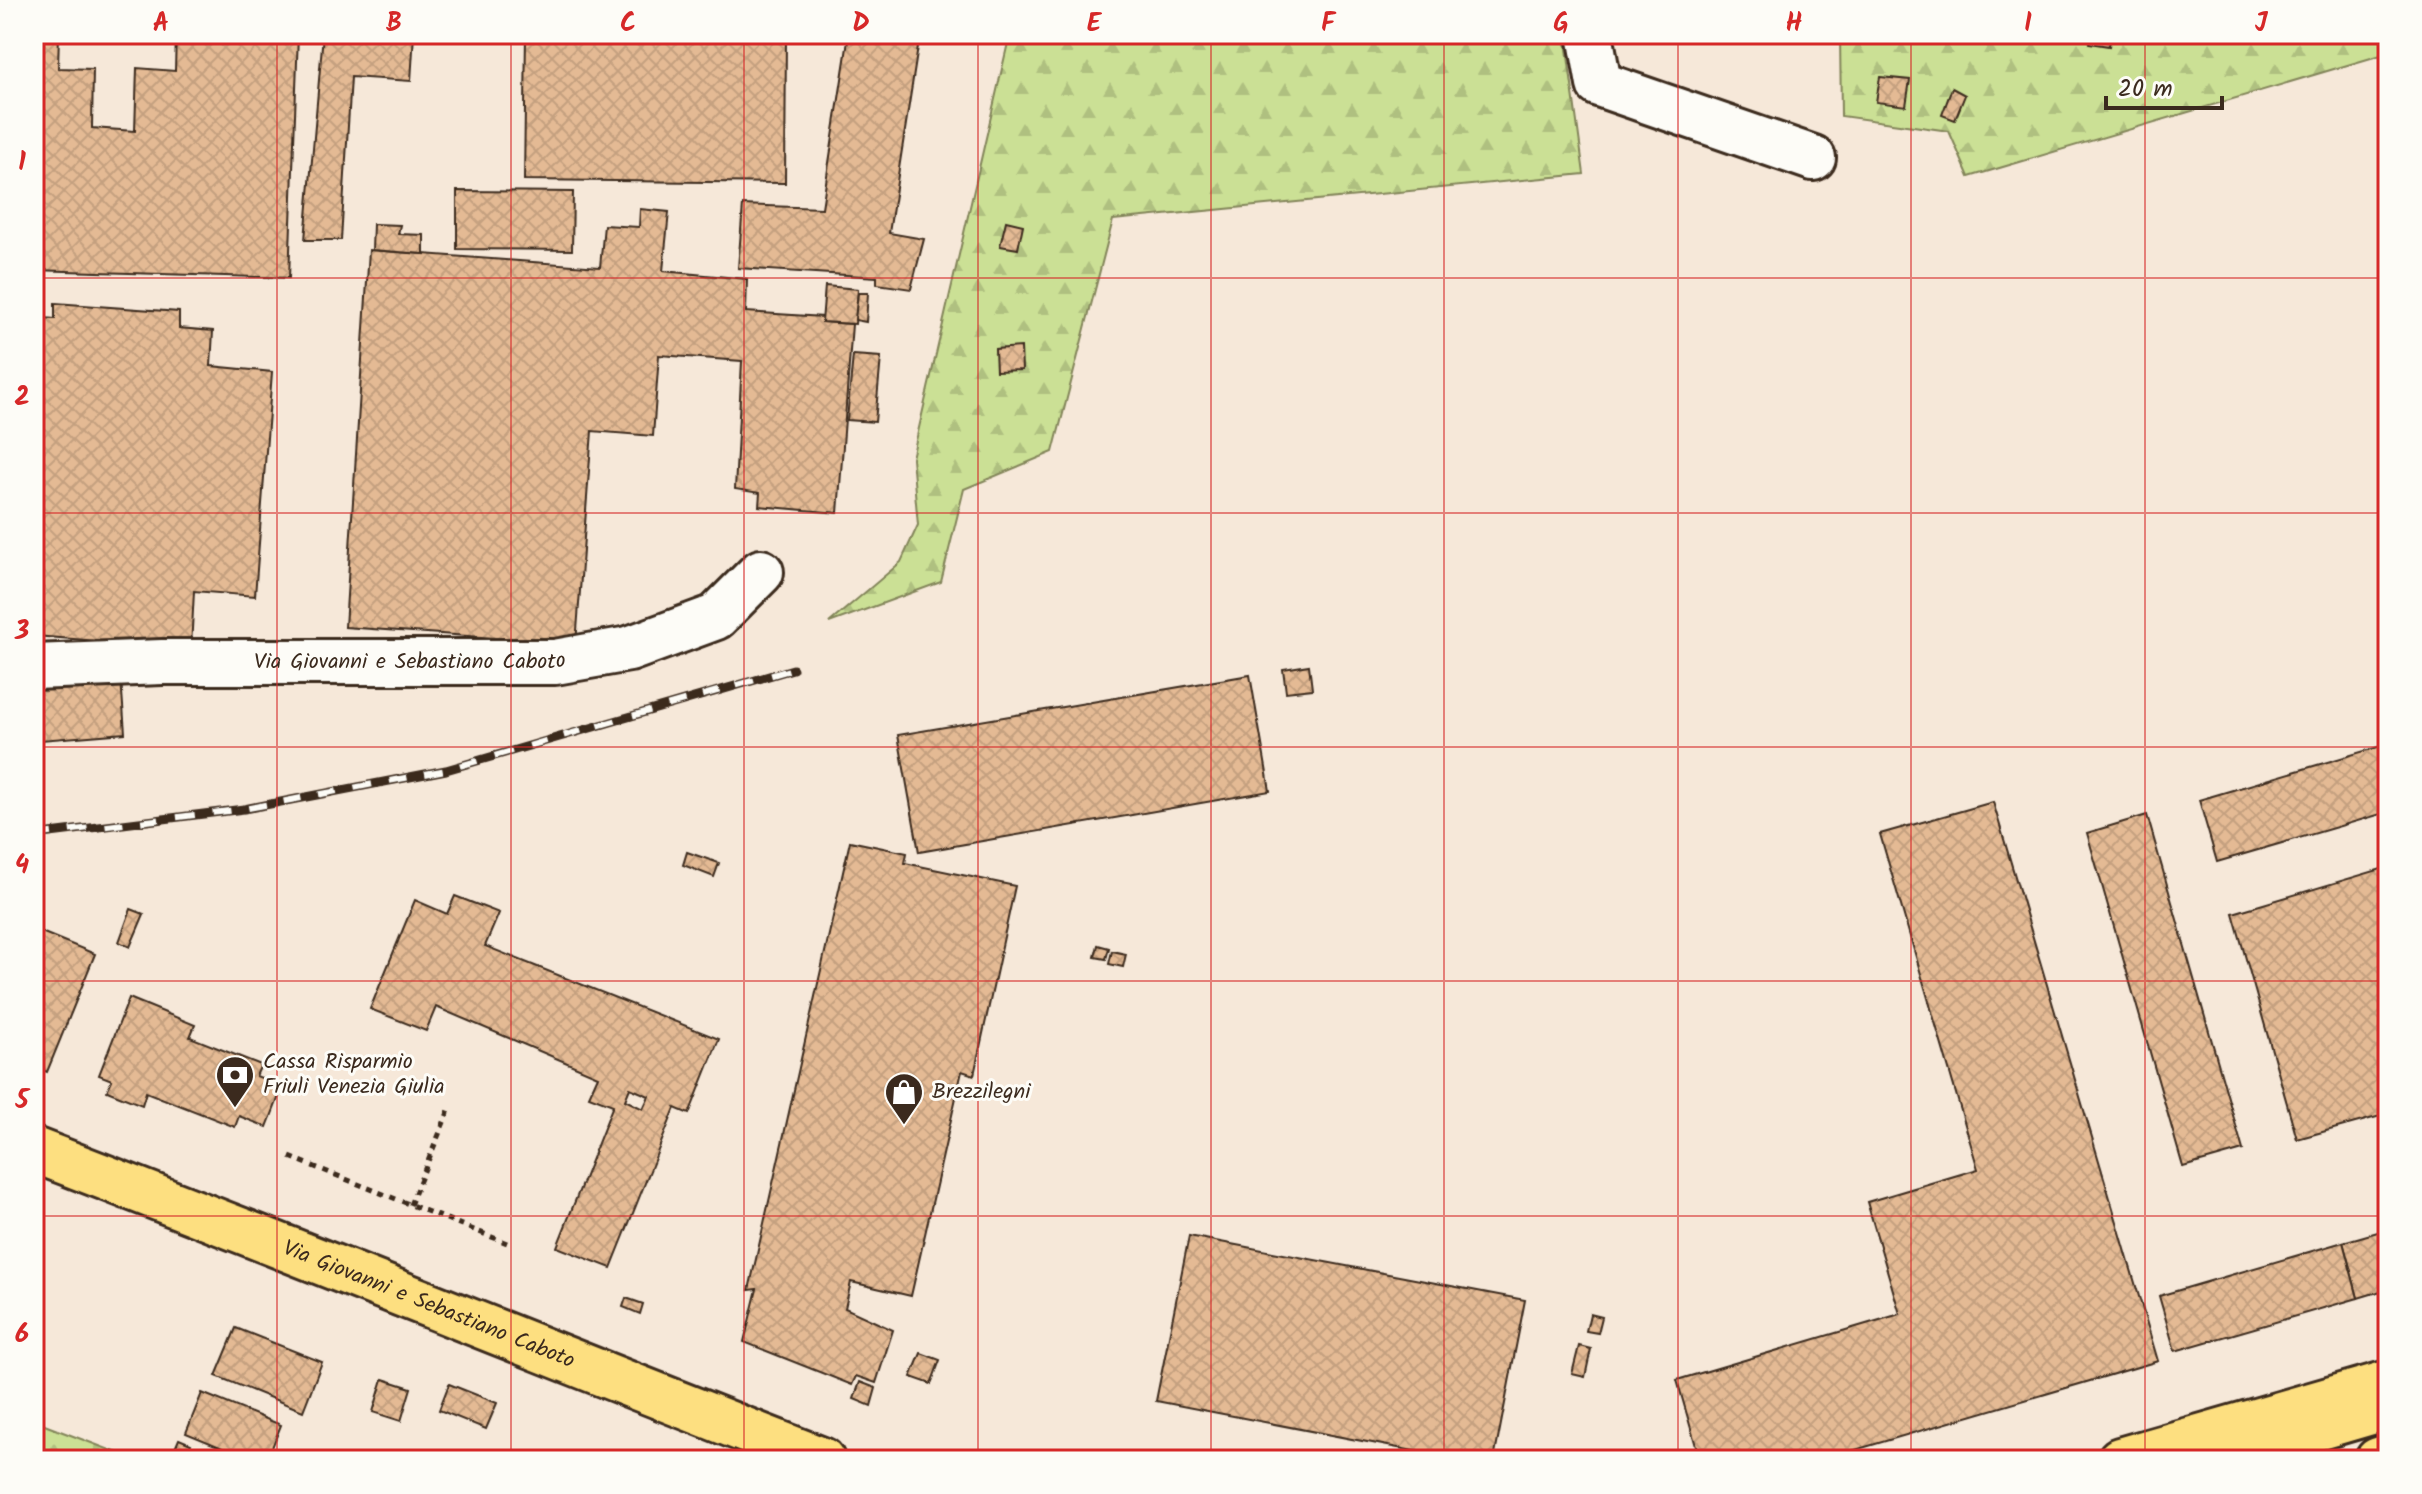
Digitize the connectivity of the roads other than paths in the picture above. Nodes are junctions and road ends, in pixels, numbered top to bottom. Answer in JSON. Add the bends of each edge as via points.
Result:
{"nodes":[{"id":1,"x":1590,"y":34,"type":"edge"},
{"id":2,"x":1813,"y":158,"type":"dead end"},
{"id":3,"x":761,"y":572,"type":"dead end"},
{"id":4,"x":34,"y":667,"type":"edge"},
{"id":5,"x":34,"y":1150,"type":"edge"},
{"id":6,"x":2388,"y":1383,"type":"edge"},
{"id":7,"x":2388,"y":1407,"type":"edge"},
{"id":8,"x":2388,"y":1457,"type":"edge"},
{"id":9,"x":822,"y":1460,"type":"edge"},
{"id":10,"x":2120,"y":1460,"type":"edge"},
{"id":11,"x":2208,"y":1460,"type":"edge"},
{"id":12,"x":2378,"y":1460,"type":"edge"}],
"edges":[{"from":1,"to":2,"type":"street","via":[[1599,84]]},
{"from":3,"to":4,"type":"street","name":"Via Giovanni e Sebastiano Caboto","via":[[716,617],[629,649],[555,662]]},
{"from":5,"to":9,"type":"main road","name":"Via Giovanni e Sebastiano Caboto"},
{"from":6,"to":10,"type":"main road"},
{"from":7,"to":11,"type":"main road"},
{"from":8,"to":12,"type":"main road"}]}
